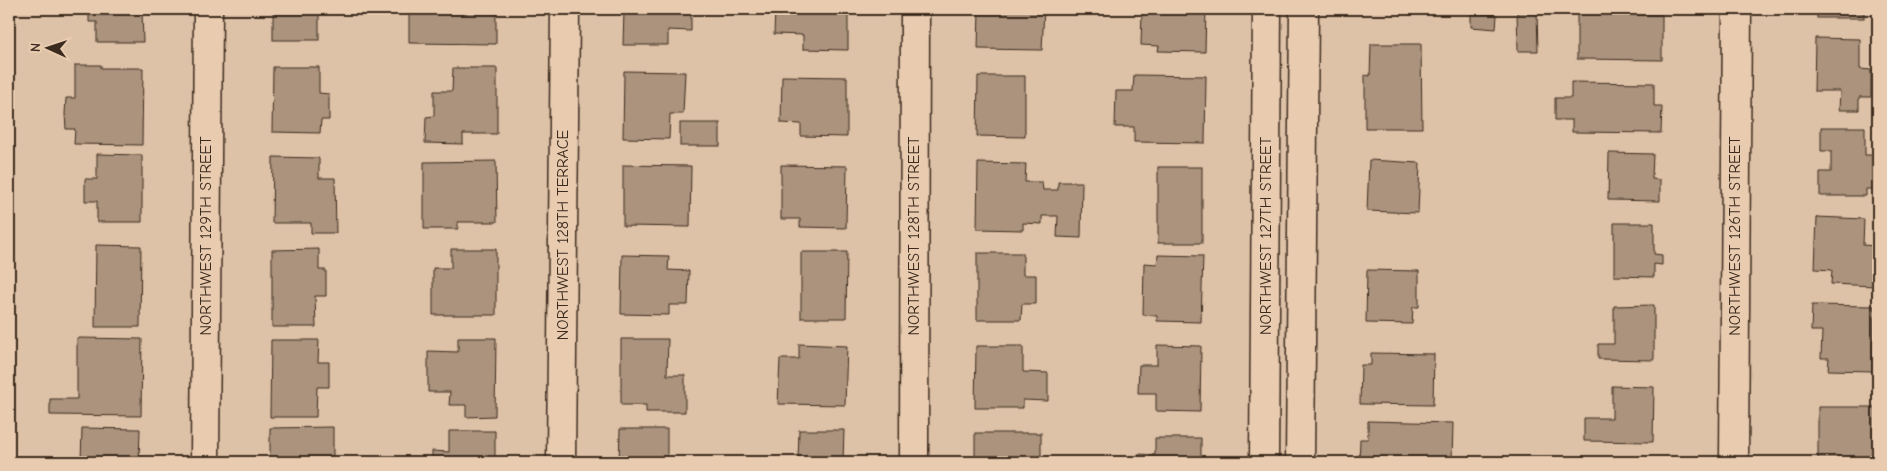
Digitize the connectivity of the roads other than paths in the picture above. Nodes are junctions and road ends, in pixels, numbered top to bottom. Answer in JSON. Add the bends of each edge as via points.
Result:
{"nodes":[{"id":1,"x":208,"y":9,"type":"edge"},
{"id":2,"x":564,"y":9,"type":"edge"},
{"id":3,"x":915,"y":9,"type":"edge"},
{"id":4,"x":1268,"y":9,"type":"edge"},
{"id":5,"x":1304,"y":9,"type":"edge"},
{"id":6,"x":1737,"y":9,"type":"edge"},
{"id":7,"x":205,"y":462,"type":"edge"},
{"id":8,"x":561,"y":462,"type":"edge"},
{"id":9,"x":914,"y":462,"type":"edge"},
{"id":10,"x":1264,"y":462,"type":"edge"},
{"id":11,"x":1300,"y":462,"type":"edge"},
{"id":12,"x":1734,"y":462,"type":"edge"}],
"edges":[{"from":1,"to":7,"type":"street","name":"NORTHWEST 129TH STREET"},
{"from":2,"to":8,"type":"street","name":"NORTHWEST 128TH TERRACE"},
{"from":3,"to":9,"type":"street","name":"NORTHWEST 128TH STREET"},
{"from":4,"to":10,"type":"street","name":"NORTHWEST 127TH STREET"},
{"from":5,"to":11,"type":"street"},
{"from":6,"to":12,"type":"street","name":"NORTHWEST 126TH STREET"}]}
